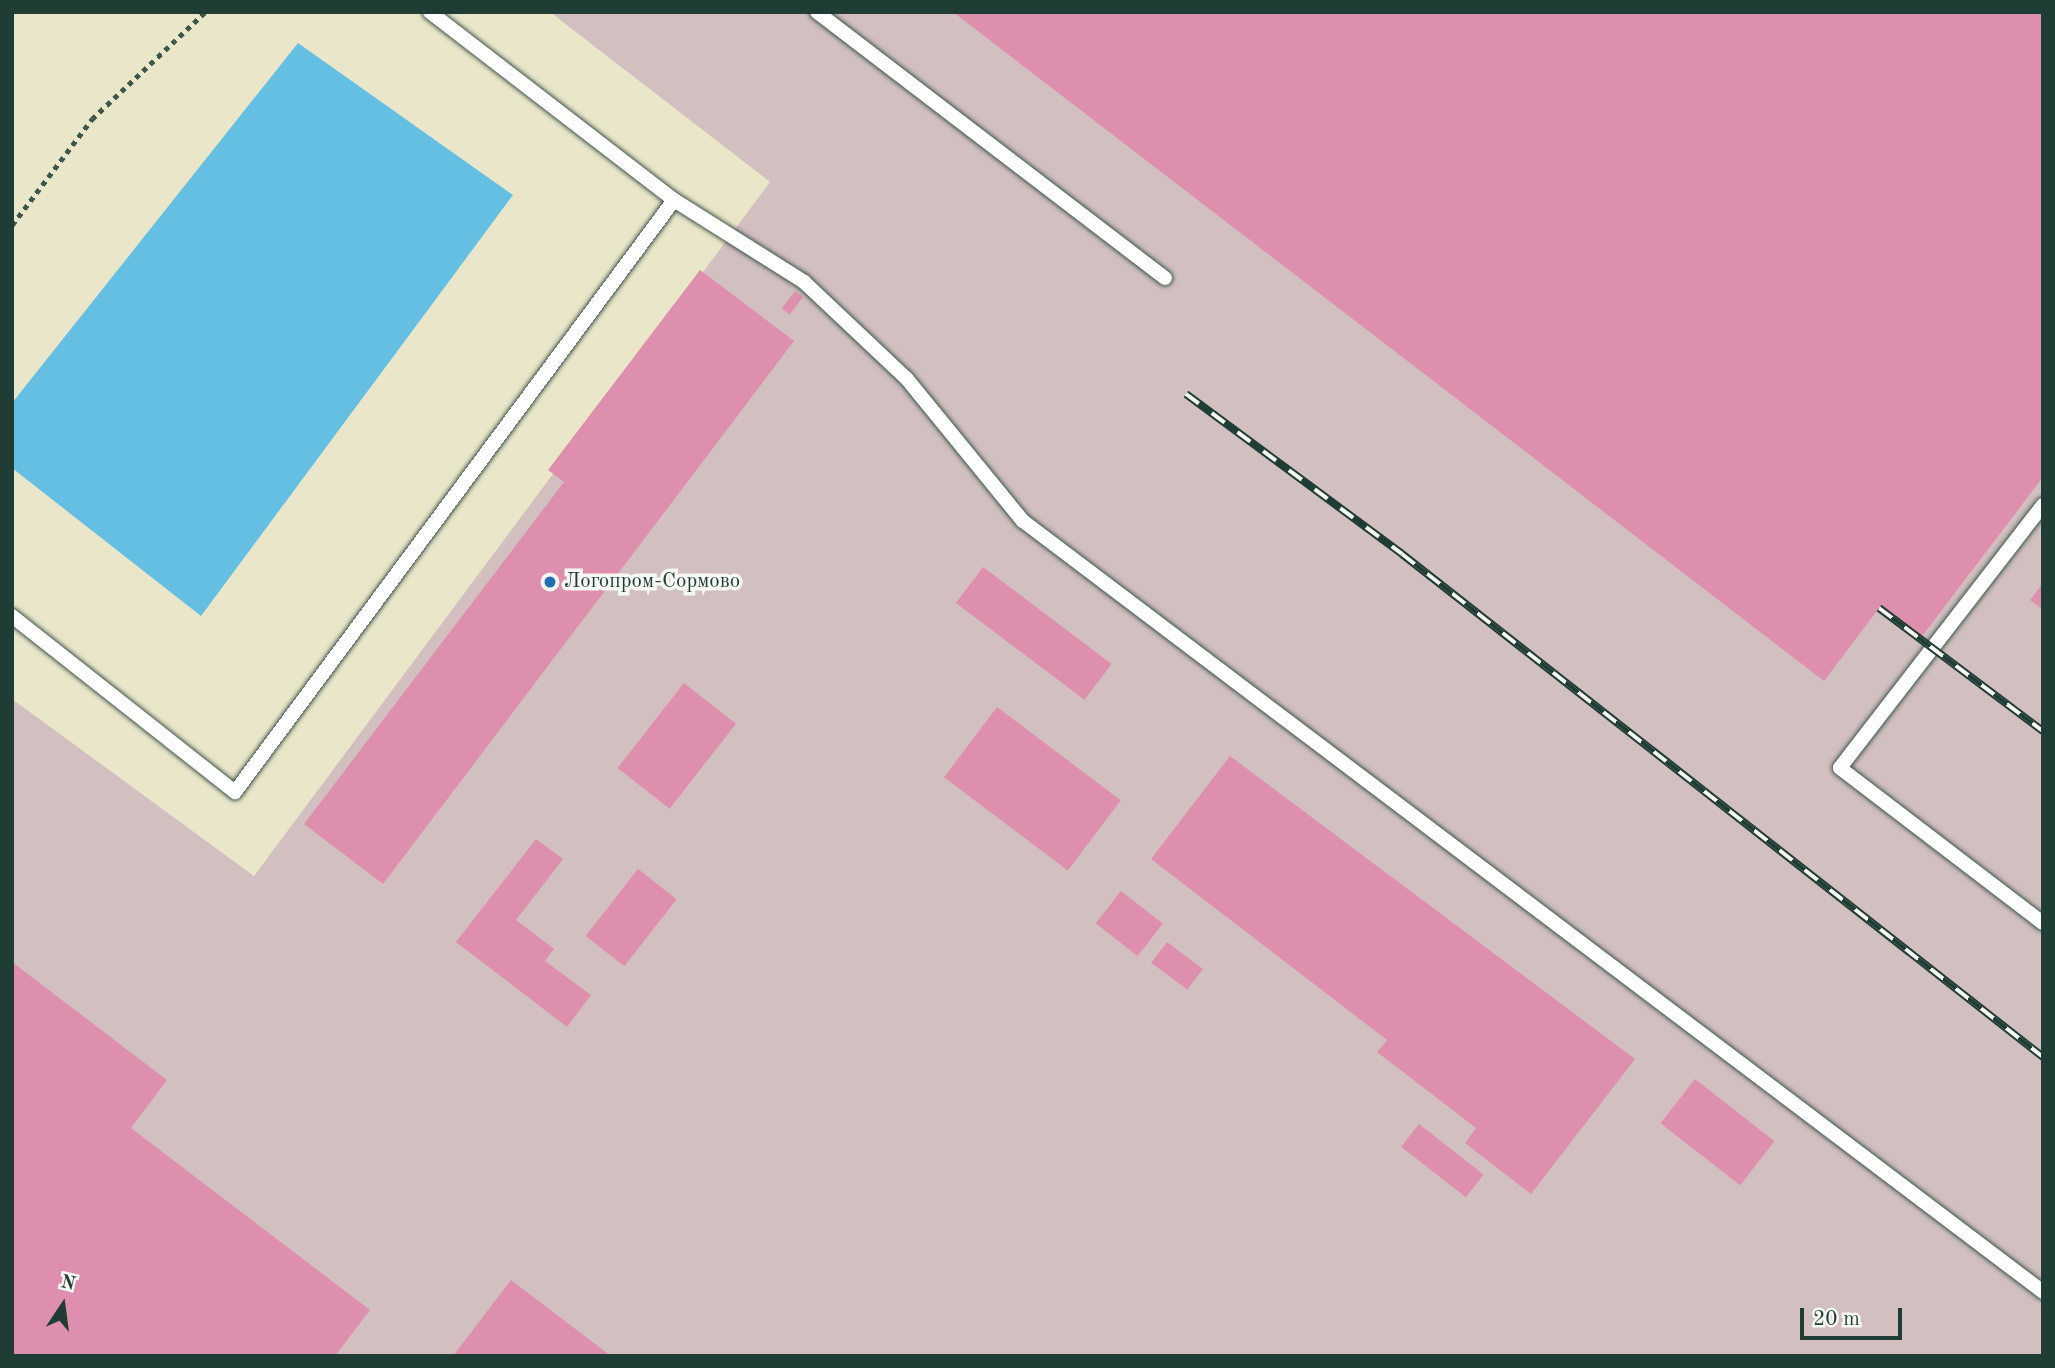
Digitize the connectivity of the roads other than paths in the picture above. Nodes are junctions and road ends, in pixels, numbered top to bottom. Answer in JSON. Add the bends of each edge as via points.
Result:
{"nodes":[{"id":1,"x":430,"y":12,"type":"edge"},
{"id":2,"x":817,"y":12,"type":"edge"},
{"id":3,"x":674,"y":200,"type":"junction"},
{"id":4,"x":1165,"y":278,"type":"dead end"},
{"id":5,"x":2043,"y":505,"type":"edge"},
{"id":6,"x":12,"y":616,"type":"edge"},
{"id":7,"x":2043,"y":923,"type":"edge"},
{"id":8,"x":2043,"y":1292,"type":"edge"}],
"edges":[{"from":1,"to":3,"type":"lane"},
{"from":2,"to":4,"type":"lane"},
{"from":3,"to":6,"type":"lane","via":[[235,792]]},
{"from":3,"to":8,"type":"lane","via":[[804,282],[907,379],[1023,521]]},
{"from":5,"to":7,"type":"lane","via":[[1840,768]]}]}
